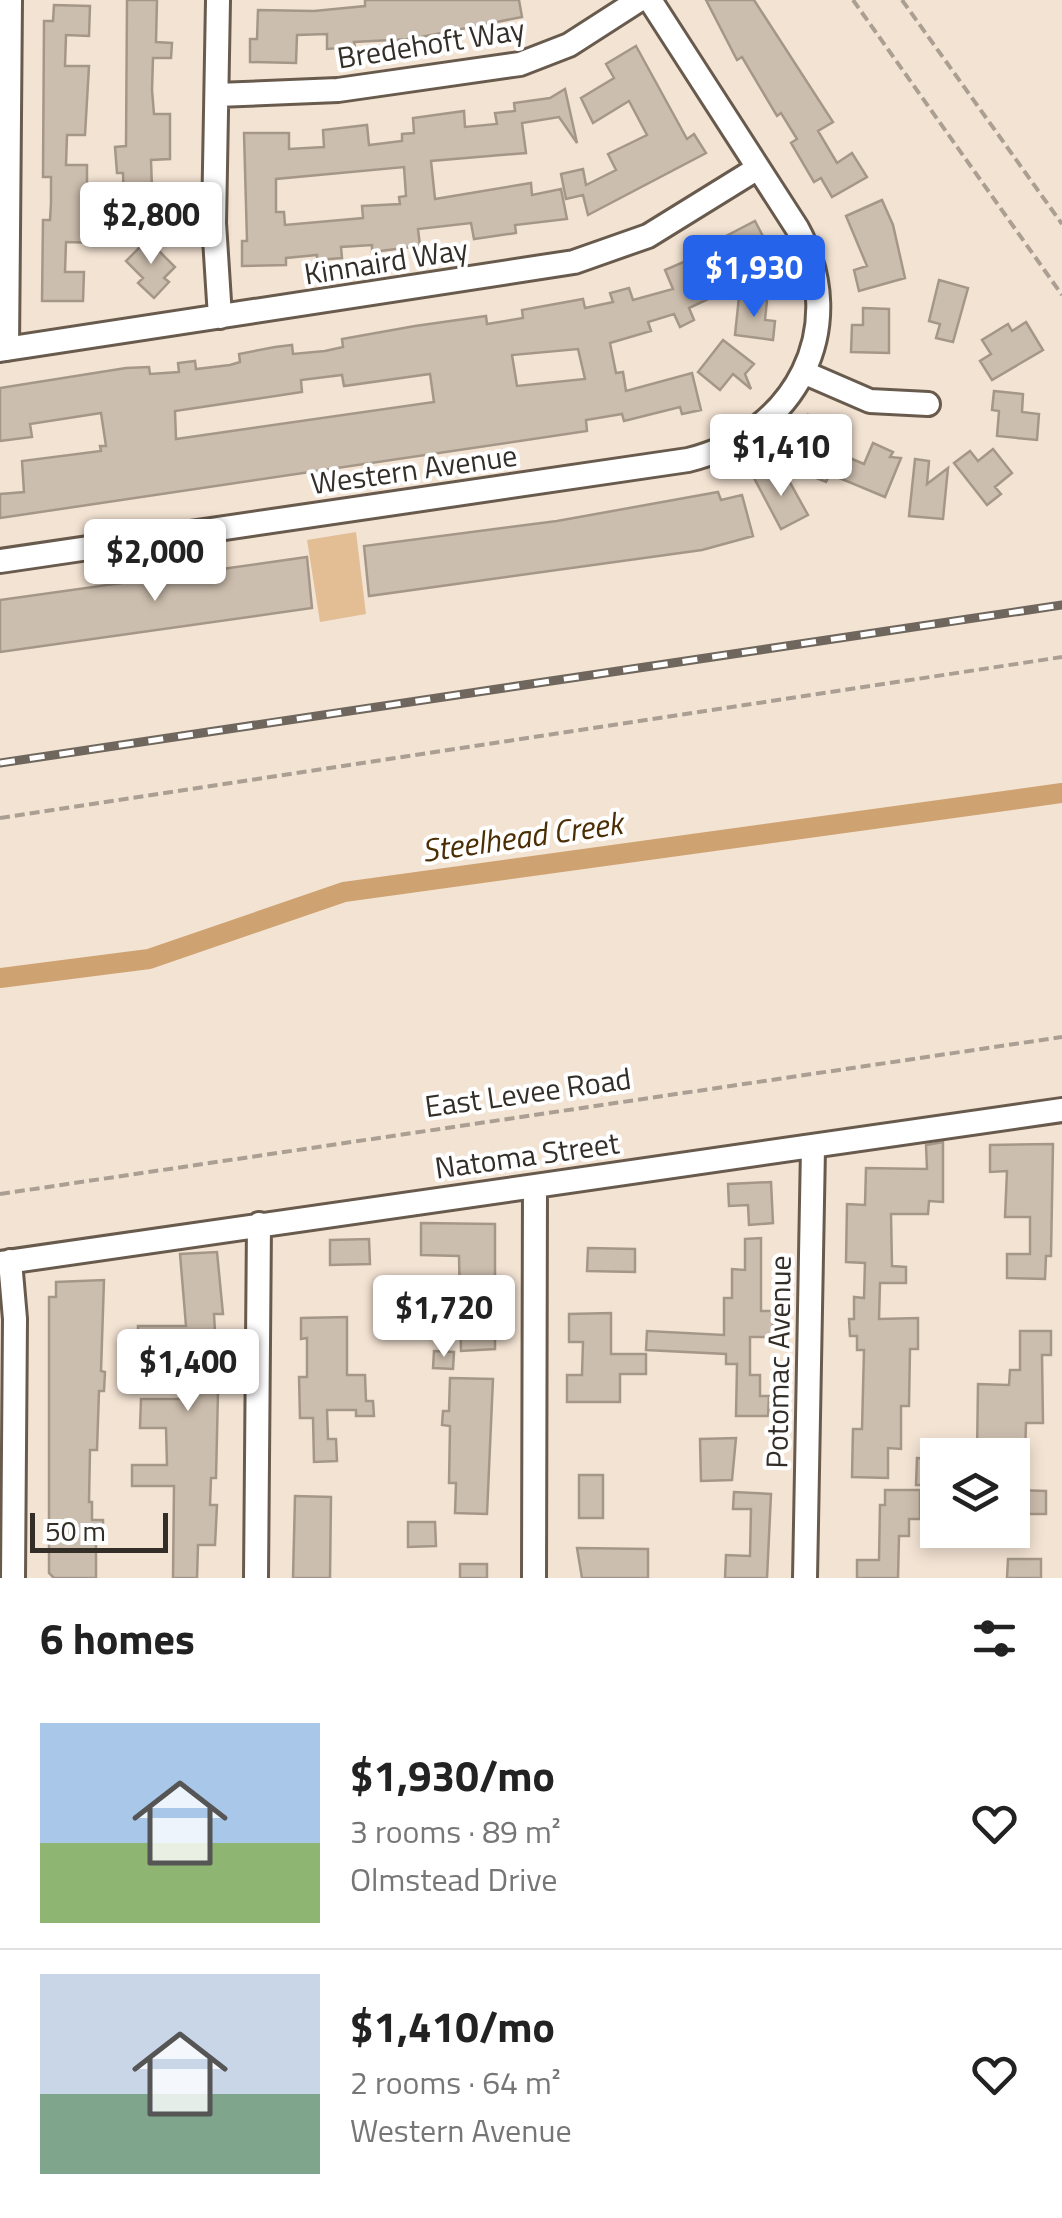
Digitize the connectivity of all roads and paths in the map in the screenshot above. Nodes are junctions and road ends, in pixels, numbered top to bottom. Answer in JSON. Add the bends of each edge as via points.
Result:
{"nodes":[{"id":1,"x":10,"y":0,"type":"edge"},
{"id":2,"x":218,"y":0,"type":"edge"},
{"id":3,"x":639,"y":0,"type":"edge"},
{"id":4,"x":650,"y":0,"type":"edge"},
{"id":5,"x":854,"y":0,"type":"edge"},
{"id":6,"x":902,"y":0,"type":"edge"},
{"id":7,"x":216,"y":96,"type":"junction"},
{"id":8,"x":758,"y":168,"type":"junction"},
{"id":9,"x":1062,"y":224,"type":"edge"},
{"id":10,"x":1062,"y":295,"type":"edge"},
{"id":11,"x":220,"y":317,"type":"junction"},
{"id":12,"x":3,"y":349,"type":"edge"},
{"id":13,"x":804,"y":372,"type":"junction"},
{"id":14,"x":928,"y":404,"type":"dead end"},
{"id":15,"x":0,"y":562,"type":"edge"},
{"id":16,"x":1062,"y":657,"type":"edge"},
{"id":17,"x":0,"y":818,"type":"edge"},
{"id":18,"x":1062,"y":1037,"type":"edge"},
{"id":19,"x":1062,"y":1110,"type":"edge"},
{"id":20,"x":813,"y":1148,"type":"junction"},
{"id":21,"x":535,"y":1187,"type":"junction"},
{"id":22,"x":0,"y":1194,"type":"edge"},
{"id":23,"x":259,"y":1224,"type":"junction"},
{"id":24,"x":5,"y":1262,"type":"edge"},
{"id":25,"x":7,"y":1552,"type":"edge"},
{"id":26,"x":13,"y":1578,"type":"edge"},
{"id":27,"x":256,"y":1578,"type":"edge"},
{"id":28,"x":534,"y":1578,"type":"edge"},
{"id":29,"x":805,"y":1578,"type":"edge"}],
"edges":[{"from":1,"to":12,"type":"street"},
{"from":2,"to":7,"type":"street"},
{"from":3,"to":7,"type":"street","name":"Bredehoft Way","via":[[569,45],[520,64],[338,90]]},
{"from":4,"to":8,"type":"street"},
{"from":5,"to":10,"type":"path"},
{"from":6,"to":9,"type":"path"},
{"from":7,"to":11,"type":"street"},
{"from":8,"to":11,"type":"street","name":"Kinnaird Way","via":[[648,236],[574,262]]},
{"from":8,"to":13,"type":"street","via":[[812,265],[818,319]]},
{"from":11,"to":12,"type":"street","name":"Kinnaird Way"},
{"from":13,"to":14,"type":"street","via":[[870,401]]},
{"from":13,"to":15,"type":"street","name":"Western Avenue","via":[[761,427],[714,454]]},
{"from":16,"to":17,"type":"path"},
{"from":18,"to":22,"type":"path","name":"East Levee Road"},
{"from":19,"to":20,"type":"street","name":"Natoma Street"},
{"from":20,"to":21,"type":"street","name":"Natoma Street"},
{"from":20,"to":29,"type":"street","name":"Potomac Avenue"},
{"from":21,"to":23,"type":"street","name":"Natoma Street"},
{"from":21,"to":28,"type":"street"},
{"from":23,"to":24,"type":"street","name":"Natoma Street"},
{"from":23,"to":27,"type":"street"},
{"from":24,"to":25,"type":"street","via":[[16,1319]]},
{"from":25,"to":26,"type":"street"}]}
